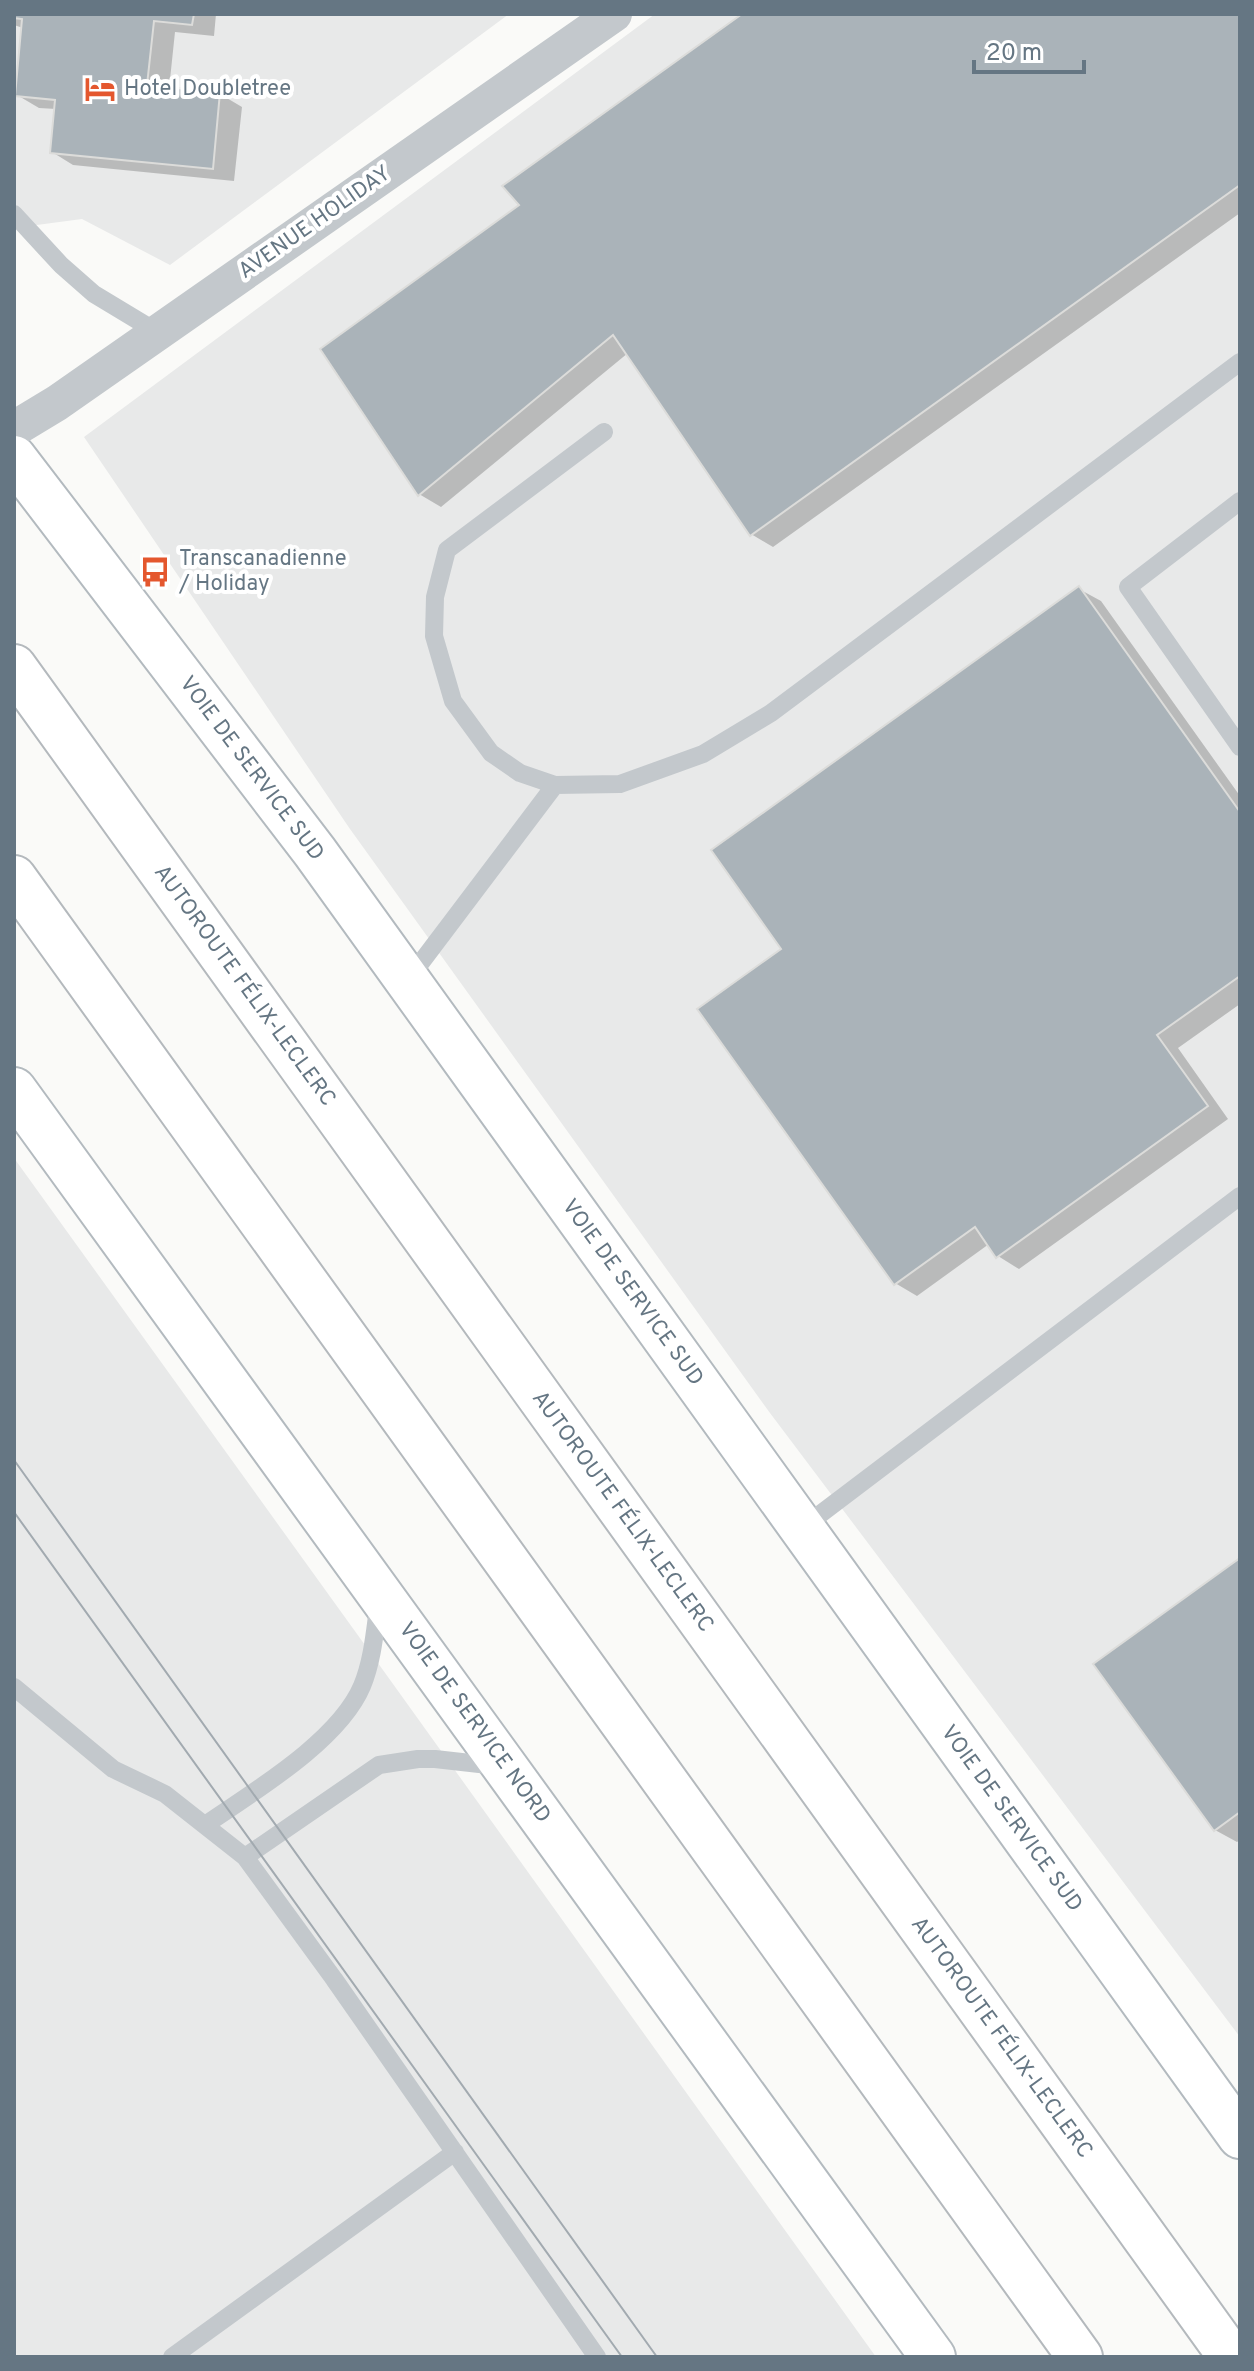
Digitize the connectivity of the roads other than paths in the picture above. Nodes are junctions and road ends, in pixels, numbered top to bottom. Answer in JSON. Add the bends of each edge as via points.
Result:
{"nodes":[{"id":1,"x":614,"y":14,"type":"edge"},
{"id":2,"x":14,"y":214,"type":"edge"},
{"id":3,"x":157,"y":332,"type":"junction"},
{"id":4,"x":1240,"y":362,"type":"edge"},
{"id":5,"x":14,"y":429,"type":"edge"},
{"id":6,"x":604,"y":432,"type":"dead end"},
{"id":7,"x":14,"y":458,"type":"edge"},
{"id":8,"x":1240,"y":501,"type":"edge"},
{"id":9,"x":14,"y":667,"type":"edge"},
{"id":10,"x":1240,"y":747,"type":"edge"},
{"id":11,"x":555,"y":785,"type":"junction"},
{"id":12,"x":14,"y":878,"type":"edge"},
{"id":13,"x":407,"y":981,"type":"junction"},
{"id":14,"x":14,"y":1090,"type":"edge"},
{"id":15,"x":1240,"y":1196,"type":"edge"},
{"id":16,"x":802,"y":1528,"type":"junction"},
{"id":17,"x":380,"y":1594,"type":"junction"},
{"id":18,"x":14,"y":1687,"type":"edge"},
{"id":19,"x":506,"y":1768,"type":"junction"},
{"id":20,"x":205,"y":1825,"type":"junction"},
{"id":21,"x":245,"y":1857,"type":"junction"},
{"id":22,"x":1240,"y":2136,"type":"edge"},
{"id":23,"x":455,"y":2152,"type":"junction"},
{"id":24,"x":172,"y":2357,"type":"edge"},
{"id":25,"x":597,"y":2357,"type":"edge"},
{"id":26,"x":933,"y":2357,"type":"edge"},
{"id":27,"x":1080,"y":2357,"type":"edge"},
{"id":28,"x":1231,"y":2357,"type":"edge"}],
"edges":[{"from":1,"to":3,"type":"street","name":"AVENUE HOLIDAY"},
{"from":2,"to":3,"type":"lane","via":[[94,294]]},
{"from":3,"to":5,"type":"street","name":"AVENUE HOLIDAY"},
{"from":4,"to":11,"type":"lane","via":[[771,713],[703,754],[620,784]]},
{"from":6,"to":11,"type":"lane","via":[[447,550],[435,597],[434,636],[453,701],[491,753],[520,773]]},
{"from":7,"to":13,"type":"main road","name":"VOIE DE SERVICE SUD"},
{"from":8,"to":10,"type":"lane","via":[[1128,587]]},
{"from":9,"to":28,"type":"main road","name":"AUTOROUTE FÉLIX-LECLERC"},
{"from":11,"to":13,"type":"lane"},
{"from":12,"to":27,"type":"main road"},
{"from":13,"to":16,"type":"main road","name":"VOIE DE SERVICE SUD"},
{"from":14,"to":17,"type":"main road","name":"VOIE DE SERVICE NORD"},
{"from":15,"to":16,"type":"lane"},
{"from":16,"to":22,"type":"main road","name":"VOIE DE SERVICE SUD"},
{"from":17,"to":19,"type":"main road","name":"VOIE DE SERVICE NORD"},
{"from":17,"to":20,"type":"lane","via":[[369,1666],[343,1718],[302,1755]]},
{"from":18,"to":20,"type":"lane","via":[[113,1769],[165,1794]]},
{"from":19,"to":21,"type":"lane","via":[[435,1759],[379,1765]]},
{"from":19,"to":26,"type":"main road","name":"VOIE DE SERVICE NORD"},
{"from":20,"to":21,"type":"lane"},
{"from":21,"to":23,"type":"lane"},
{"from":23,"to":24,"type":"lane"},
{"from":23,"to":25,"type":"lane"}]}
